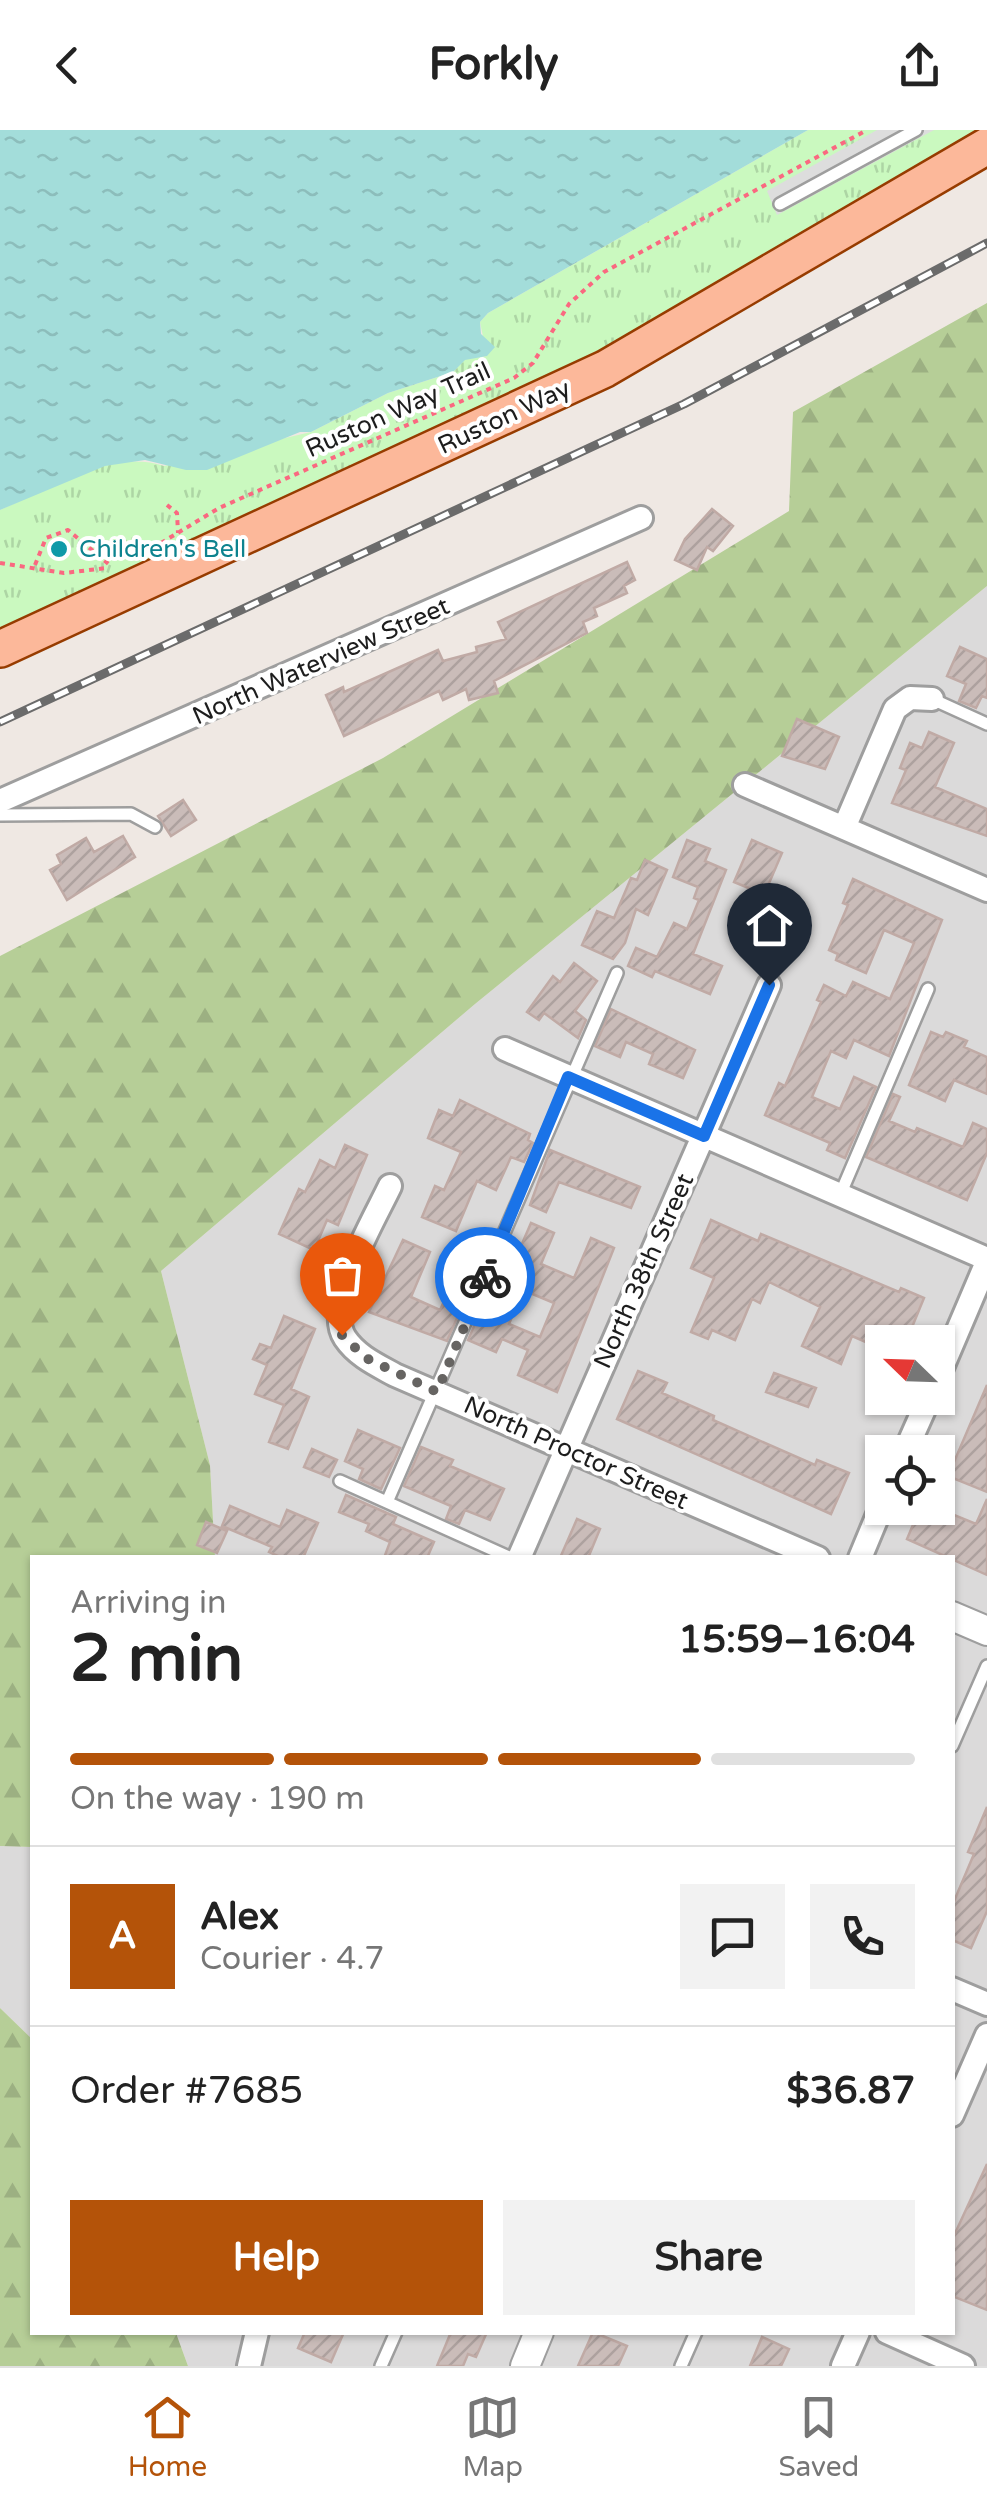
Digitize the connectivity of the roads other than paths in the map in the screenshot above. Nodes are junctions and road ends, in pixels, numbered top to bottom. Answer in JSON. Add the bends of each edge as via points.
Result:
{"nodes":[{"id":1,"x":916,"y":130,"type":"edge"},
{"id":2,"x":987,"y":146,"type":"edge"},
{"id":3,"x":780,"y":204,"type":"dead end"},
{"id":4,"x":641,"y":518,"type":"dead end"},
{"id":5,"x":0,"y":650,"type":"edge"},
{"id":6,"x":932,"y":700,"type":"joint"},
{"id":7,"x":987,"y":724,"type":"edge"},
{"id":8,"x":746,"y":785,"type":"dead end"},
{"id":9,"x":0,"y":801,"type":"edge"},
{"id":10,"x":0,"y":815,"type":"edge"},
{"id":11,"x":154,"y":828,"type":"dead end"},
{"id":12,"x":844,"y":828,"type":"junction"},
{"id":13,"x":987,"y":890,"type":"edge"},
{"id":14,"x":617,"y":973,"type":"dead end"},
{"id":15,"x":769,"y":985,"type":"dead end"},
{"id":16,"x":928,"y":989,"type":"dead end"},
{"id":17,"x":505,"y":1049,"type":"dead end"},
{"id":18,"x":568,"y":1077,"type":"junction"},
{"id":19,"x":704,"y":1136,"type":"junction"},
{"id":20,"x":390,"y":1186,"type":"dead end"},
{"id":21,"x":840,"y":1195,"type":"junction"},
{"id":22,"x":987,"y":1261,"type":"edge"},
{"id":23,"x":955,"y":1337,"type":"edge"},
{"id":24,"x":437,"y":1392,"type":"junction"},
{"id":25,"x":567,"y":1449,"type":"junction"},
{"id":26,"x":340,"y":1481,"type":"dead end"},
{"id":27,"x":387,"y":1502,"type":"junction"},
{"id":28,"x":874,"y":1525,"type":"edge"},
{"id":29,"x":505,"y":1555,"type":"edge"},
{"id":30,"x":520,"y":1555,"type":"edge"},
{"id":31,"x":811,"y":1555,"type":"edge"},
{"id":32,"x":861,"y":1555,"type":"edge"},
{"id":33,"x":955,"y":1617,"type":"edge"},
{"id":34,"x":987,"y":1630,"type":"edge"},
{"id":35,"x":987,"y":1666,"type":"edge"},
{"id":36,"x":955,"y":1739,"type":"edge"},
{"id":37,"x":955,"y":1989,"type":"edge"},
{"id":38,"x":987,"y":2004,"type":"edge"},
{"id":39,"x":987,"y":2036,"type":"edge"},
{"id":40,"x":955,"y":2108,"type":"edge"},
{"id":41,"x":256,"y":2335,"type":"edge"},
{"id":42,"x":395,"y":2335,"type":"edge"},
{"id":43,"x":539,"y":2335,"type":"edge"},
{"id":44,"x":695,"y":2335,"type":"edge"},
{"id":45,"x":857,"y":2335,"type":"edge"},
{"id":46,"x":894,"y":2335,"type":"edge"},
{"id":47,"x":248,"y":2366,"type":"edge"},
{"id":48,"x":381,"y":2366,"type":"edge"},
{"id":49,"x":525,"y":2366,"type":"edge"},
{"id":50,"x":681,"y":2366,"type":"edge"},
{"id":51,"x":843,"y":2366,"type":"edge"},
{"id":52,"x":962,"y":2366,"type":"edge"}],
"edges":[{"from":1,"to":3,"type":"lane"},
{"from":2,"to":5,"type":"main road","name":"Ruston Way","via":[[604,369]]},
{"from":4,"to":9,"type":"street","name":"North Waterview Street"},
{"from":6,"to":7,"type":"lane"},
{"from":6,"to":12,"type":"street","via":[[910,698],[894,709]]},
{"from":8,"to":12,"type":"street"},
{"from":10,"to":11,"type":"lane","via":[[131,814]]},
{"from":12,"to":13,"type":"street"},
{"from":14,"to":18,"type":"lane"},
{"from":15,"to":19,"type":"street","name":"North 38th Street"},
{"from":16,"to":21,"type":"lane"},
{"from":17,"to":18,"type":"street"},
{"from":18,"to":19,"type":"street"},
{"from":18,"to":24,"type":"lane"},
{"from":19,"to":21,"type":"street"},
{"from":19,"to":25,"type":"street","name":"North 38th Street"},
{"from":20,"to":24,"type":"street","name":"North Proctor Street","via":[[343,1291],[342,1335],[366,1358]]},
{"from":21,"to":22,"type":"street"},
{"from":22,"to":23,"type":"street"},
{"from":24,"to":25,"type":"street","name":"North Proctor Street"},
{"from":24,"to":27,"type":"lane"},
{"from":25,"to":30,"type":"street","name":"North 38th Street"},
{"from":25,"to":31,"type":"street","name":"North Proctor Street"},
{"from":26,"to":27,"type":"lane"},
{"from":27,"to":29,"type":"lane"},
{"from":28,"to":32,"type":"street"},
{"from":33,"to":34,"type":"street"},
{"from":35,"to":36,"type":"lane"},
{"from":37,"to":38,"type":"street"},
{"from":39,"to":40,"type":"street"},
{"from":41,"to":47,"type":"street"},
{"from":42,"to":48,"type":"lane"},
{"from":43,"to":49,"type":"street"},
{"from":44,"to":50,"type":"lane"},
{"from":45,"to":51,"type":"street"},
{"from":46,"to":52,"type":"street"}]}
